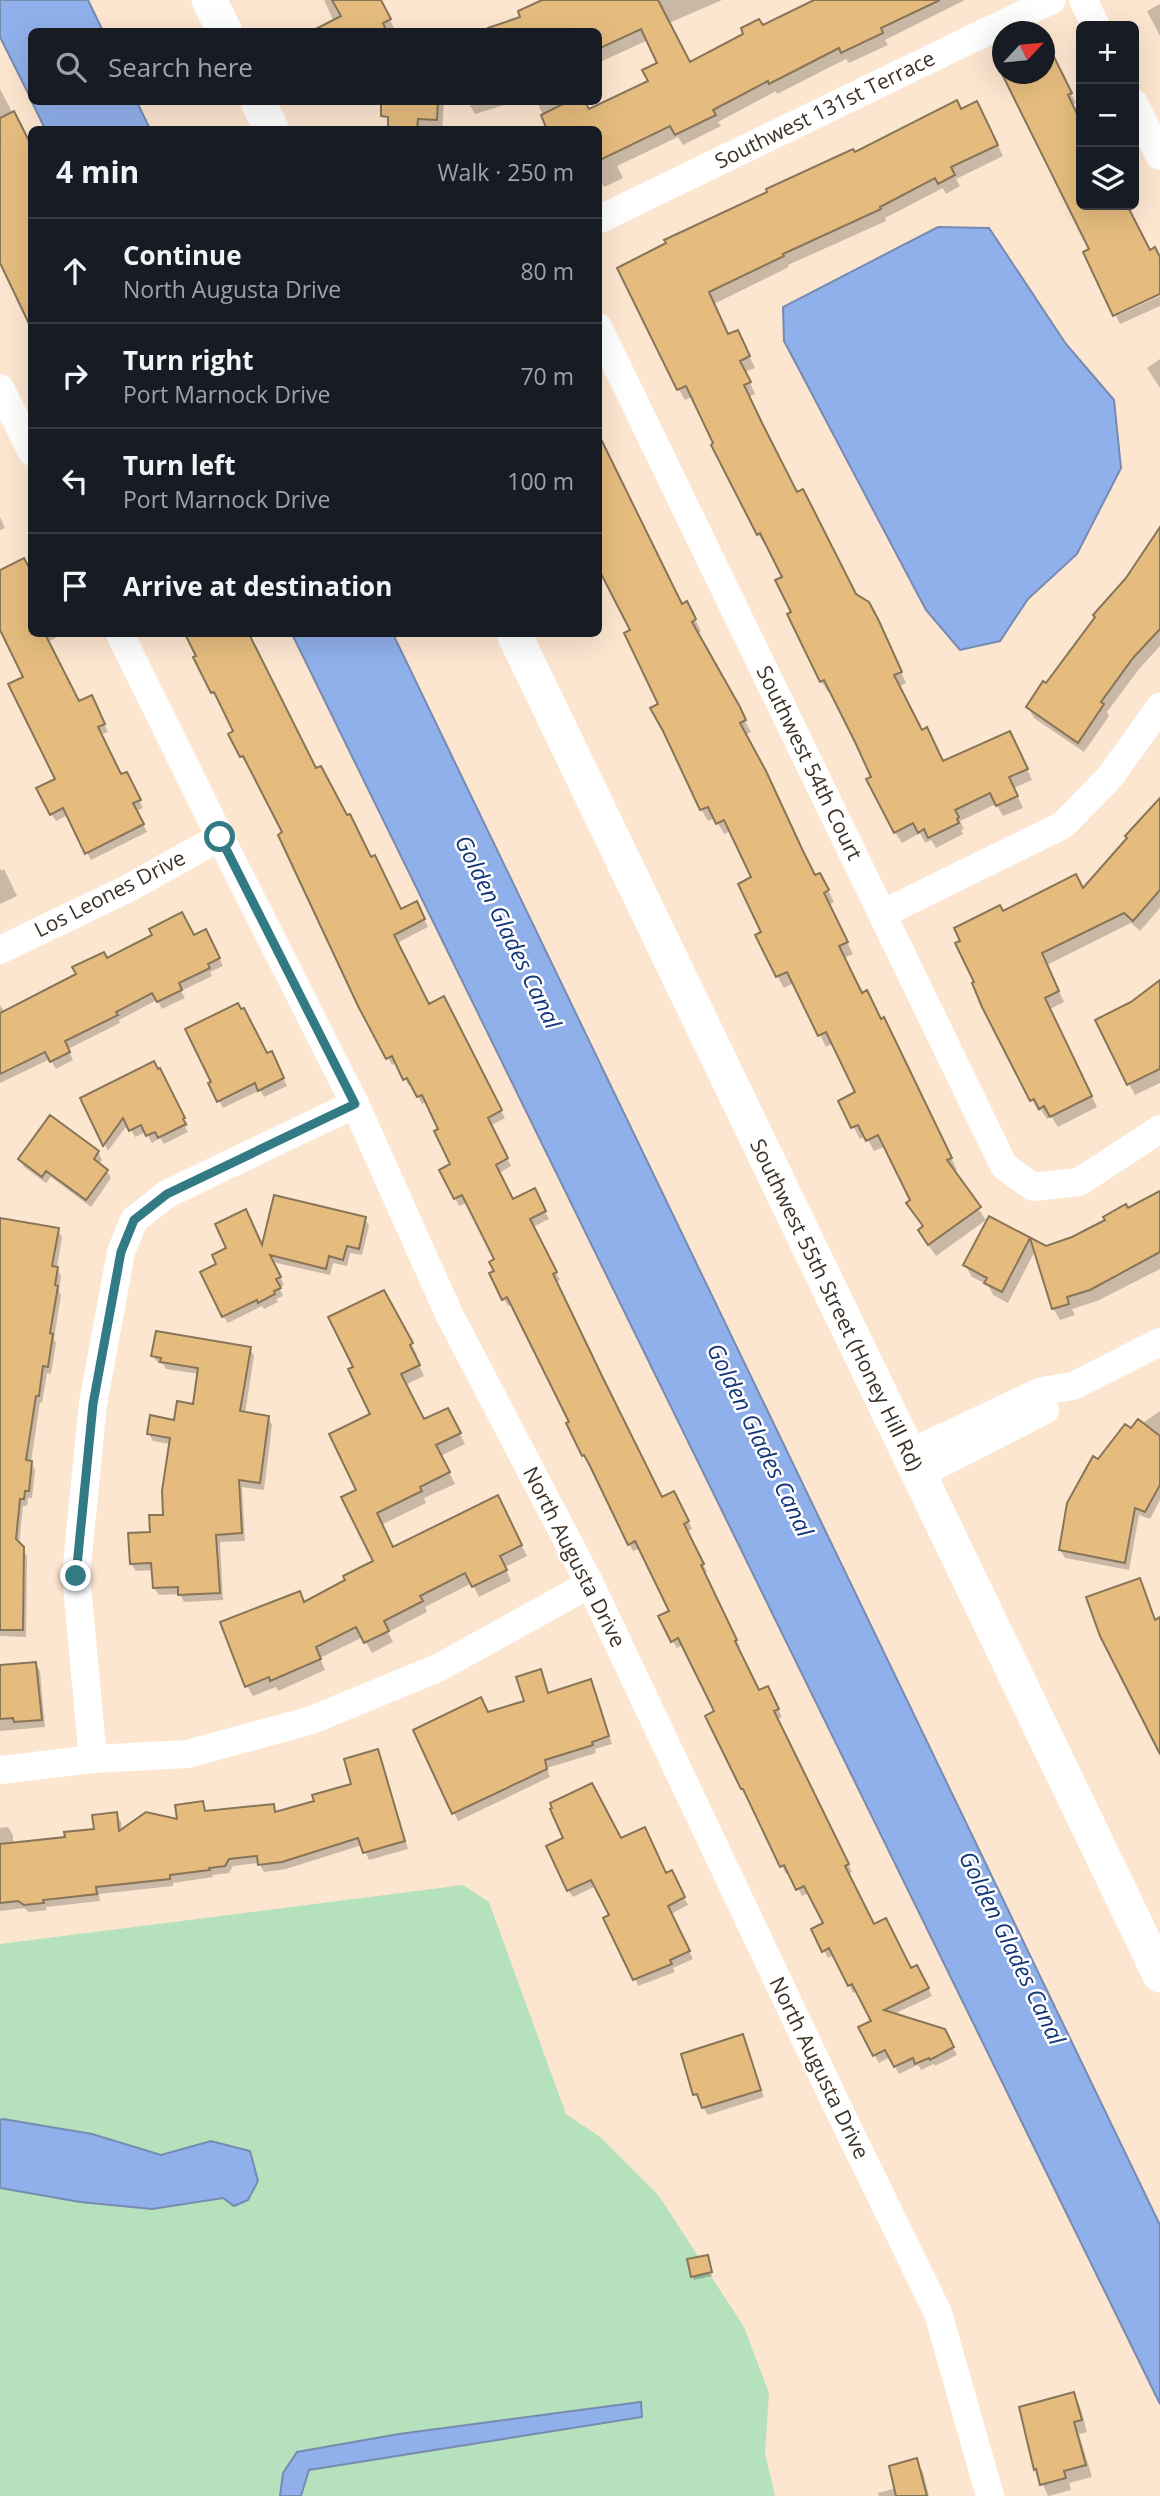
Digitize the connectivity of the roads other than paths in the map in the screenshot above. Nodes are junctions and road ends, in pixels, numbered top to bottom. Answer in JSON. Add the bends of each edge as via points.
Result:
{"nodes":[{"id":1,"x":209,"y":0,"type":"edge"},
{"id":2,"x":1052,"y":0,"type":"edge"},
{"id":3,"x":1083,"y":0,"type":"edge"},
{"id":4,"x":1094,"y":21,"type":"edge"},
{"id":5,"x":223,"y":28,"type":"edge"},
{"id":6,"x":260,"y":105,"type":"edge"},
{"id":7,"x":1139,"y":113,"type":"edge"},
{"id":8,"x":270,"y":126,"type":"edge"},
{"id":9,"x":1160,"y":156,"type":"edge"},
{"id":10,"x":602,"y":218,"type":"edge"},
{"id":11,"x":602,"y":335,"type":"edge"},
{"id":12,"x":0,"y":388,"type":"edge"},
{"id":13,"x":28,"y":444,"type":"edge"},
{"id":14,"x":121,"y":637,"type":"edge"},
{"id":15,"x":515,"y":637,"type":"edge"},
{"id":16,"x":1160,"y":707,"type":"edge"},
{"id":17,"x":220,"y":837,"type":"junction"},
{"id":18,"x":882,"y":914,"type":"junction"},
{"id":19,"x":0,"y":950,"type":"edge"},
{"id":20,"x":355,"y":1104,"type":"junction"},
{"id":21,"x":1160,"y":1129,"type":"edge"},
{"id":22,"x":1160,"y":1342,"type":"edge"},
{"id":23,"x":913,"y":1465,"type":"junction"},
{"id":24,"x":590,"y":1584,"type":"junction"},
{"id":25,"x":93,"y":1759,"type":"junction"},
{"id":26,"x":0,"y":1770,"type":"edge"},
{"id":27,"x":1160,"y":1975,"type":"edge"},
{"id":28,"x":990,"y":2496,"type":"edge"}],
"edges":[{"from":1,"to":5,"type":"street"},
{"from":2,"to":10,"type":"street","name":"Southwest 131st Terrace"},
{"from":3,"to":4,"type":"street"},
{"from":6,"to":8,"type":"street"},
{"from":7,"to":9,"type":"street"},
{"from":11,"to":18,"type":"street","name":"Southwest 54th Court"},
{"from":12,"to":13,"type":"street"},
{"from":14,"to":17,"type":"street","name":"North Augusta Drive"},
{"from":15,"to":23,"type":"street","name":"Southwest 55th Street (Honey Hill Rd)"},
{"from":16,"to":18,"type":"street","via":[[1109,778],[1063,825]]},
{"from":17,"to":19,"type":"street","name":"Los Leones Drive"},
{"from":17,"to":20,"type":"street","name":"North Augusta Drive"},
{"from":18,"to":21,"type":"street","name":"Southwest 54th Court","via":[[1004,1166],[1033,1187],[1079,1182]]},
{"from":20,"to":24,"type":"street","name":"North Augusta Drive","via":[[449,1314]]},
{"from":20,"to":25,"type":"street","via":[[167,1194],[134,1220],[121,1252],[93,1404],[76,1576]]},
{"from":22,"to":23,"type":"street","via":[[1073,1385],[1051,1408]]},
{"from":23,"to":27,"type":"street","name":"Southwest 55th Street (Honey Hill Rd)"},
{"from":24,"to":25,"type":"street","via":[[438,1668],[309,1721],[187,1754]]},
{"from":24,"to":28,"type":"street","name":"North Augusta Drive","via":[[938,2313]]},
{"from":25,"to":26,"type":"street"}]}
